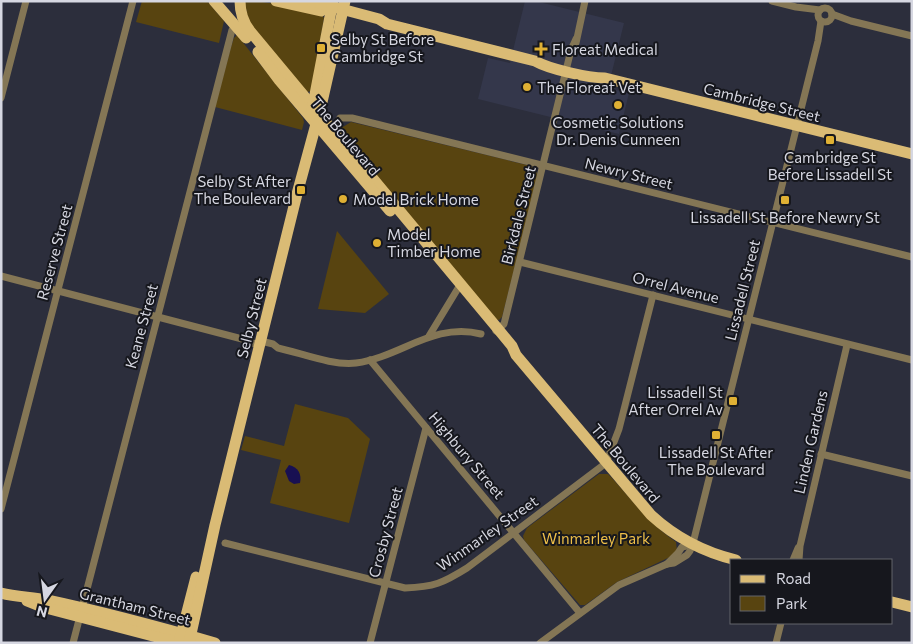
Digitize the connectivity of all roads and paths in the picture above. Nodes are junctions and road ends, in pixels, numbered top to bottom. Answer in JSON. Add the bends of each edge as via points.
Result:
{"nodes":[{"id":1,"x":26,"y":1,"type":"edge"},
{"id":2,"x":133,"y":1,"type":"edge"},
{"id":3,"x":214,"y":1,"type":"edge"},
{"id":4,"x":240,"y":1,"type":"edge"},
{"id":5,"x":276,"y":1,"type":"edge"},
{"id":6,"x":311,"y":1,"type":"edge"},
{"id":7,"x":586,"y":1,"type":"edge"},
{"id":8,"x":772,"y":1,"type":"edge"},
{"id":9,"x":830,"y":1,"type":"edge"},
{"id":10,"x":337,"y":8,"type":"edge"},
{"id":11,"x":825,"y":14,"type":"edge"},
{"id":12,"x":241,"y":26,"type":"junction"},
{"id":13,"x":912,"y":36,"type":"edge"},
{"id":14,"x":569,"y":69,"type":"junction"},
{"id":15,"x":1,"y":98,"type":"edge"},
{"id":16,"x":315,"y":115,"type":"junction"},
{"id":17,"x":340,"y":118,"type":"dead end"},
{"id":18,"x":797,"y":126,"type":"junction"},
{"id":19,"x":912,"y":154,"type":"edge"},
{"id":20,"x":544,"y":166,"type":"junction"},
{"id":21,"x":773,"y":222,"type":"junction"},
{"id":22,"x":912,"y":257,"type":"edge"},
{"id":23,"x":520,"y":262,"type":"junction"},
{"id":24,"x":1,"y":276,"type":"edge"},
{"id":25,"x":458,"y":288,"type":"junction"},
{"id":26,"x":58,"y":291,"type":"junction"},
{"id":27,"x":653,"y":295,"type":"junction"},
{"id":28,"x":157,"y":317,"type":"junction"},
{"id":29,"x":749,"y":320,"type":"junction"},
{"id":30,"x":496,"y":331,"type":"junction"},
{"id":31,"x":481,"y":334,"type":"dead end"},
{"id":32,"x":429,"y":337,"type":"junction"},
{"id":33,"x":256,"y":342,"type":"junction"},
{"id":34,"x":847,"y":345,"type":"junction"},
{"id":35,"x":370,"y":360,"type":"junction"},
{"id":36,"x":912,"y":360,"type":"edge"},
{"id":37,"x":426,"y":428,"type":"junction"},
{"id":38,"x":822,"y":454,"type":"junction"},
{"id":39,"x":606,"y":463,"type":"junction"},
{"id":40,"x":912,"y":476,"type":"edge"},
{"id":41,"x":1,"y":509,"type":"edge"},
{"id":42,"x":514,"y":532,"type":"junction"},
{"id":43,"x":225,"y":543,"type":"dead end"},
{"id":44,"x":691,"y":545,"type":"junction"},
{"id":45,"x":800,"y":546,"type":"junction"},
{"id":46,"x":732,"y":559,"type":"edge"},
{"id":47,"x":794,"y":559,"type":"edge"},
{"id":48,"x":799,"y":559,"type":"edge"},
{"id":49,"x":385,"y":584,"type":"junction"},
{"id":50,"x":1,"y":593,"type":"edge"},
{"id":51,"x":893,"y":596,"type":"edge"},
{"id":52,"x":912,"y":601,"type":"edge"},
{"id":53,"x":893,"y":602,"type":"edge"},
{"id":54,"x":912,"y":607,"type":"edge"},
{"id":55,"x":81,"y":612,"type":"junction"},
{"id":56,"x":580,"y":613,"type":"junction"},
{"id":57,"x":781,"y":624,"type":"edge"},
{"id":58,"x":183,"y":640,"type":"edge"},
{"id":59,"x":73,"y":643,"type":"edge"},
{"id":60,"x":215,"y":643,"type":"edge"},
{"id":61,"x":370,"y":643,"type":"edge"},
{"id":62,"x":540,"y":643,"type":"edge"},
{"id":63,"x":776,"y":643,"type":"edge"}],
"edges":[{"from":1,"to":15,"type":"street"},
{"from":2,"to":26,"type":"street","name":"Reserve Street"},
{"from":3,"to":12,"type":"main road","name":"The Boulevard"},
{"from":4,"to":12,"type":"main road"},
{"from":5,"to":10,"type":"main road","name":"Cambridge Street"},
{"from":6,"to":10,"type":"main road","name":"Cambridge Street"},
{"from":7,"to":14,"type":"street","name":"Birkdale Street","via":[[571,50]]},
{"from":8,"to":11,"type":"street"},
{"from":9,"to":11,"type":"street","name":"Lissadell Street"},
{"from":10,"to":14,"type":"main road","name":"Cambridge Street","via":[[378,25],[387,24]]},
{"from":10,"to":16,"type":"main road","name":"Selby Street"},
{"from":11,"to":13,"type":"street"},
{"from":11,"to":18,"type":"street","name":"Lissadell Street"},
{"from":12,"to":16,"type":"main road","name":"The Boulevard"},
{"from":12,"to":28,"type":"street","name":"Keane Street","via":[[232,30],[230,36]]},
{"from":14,"to":18,"type":"main road","name":"Cambridge Street"},
{"from":14,"to":20,"type":"street","name":"Birkdale Street"},
{"from":16,"to":25,"type":"main road","name":"The Boulevard"},
{"from":16,"to":33,"type":"main road","name":"Selby Street"},
{"from":17,"to":20,"type":"street","name":"Newry Street","via":[[352,118]]},
{"from":18,"to":19,"type":"main road","name":"Cambridge Street"},
{"from":18,"to":21,"type":"street","name":"Lissadell Street"},
{"from":20,"to":21,"type":"street","name":"Newry Street"},
{"from":20,"to":23,"type":"street","name":"Birkdale Street"},
{"from":21,"to":22,"type":"street","name":"Newry Street"},
{"from":21,"to":29,"type":"street","name":"Lissadell Street"},
{"from":23,"to":27,"type":"street","name":"Orrel Avenue"},
{"from":23,"to":30,"type":"street","name":"Birkdale Street","via":[[504,324]]},
{"from":24,"to":26,"type":"street"},
{"from":25,"to":30,"type":"main road","name":"The Boulevard"},
{"from":25,"to":32,"type":"street"},
{"from":26,"to":28,"type":"street"},
{"from":26,"to":41,"type":"street","name":"Reserve Street"},
{"from":27,"to":29,"type":"street","name":"Orrel Avenue"},
{"from":27,"to":39,"type":"street","via":[[619,428]]},
{"from":28,"to":33,"type":"street"},
{"from":28,"to":55,"type":"street","name":"Keane Street"},
{"from":29,"to":34,"type":"street","name":"Orrel Avenue"},
{"from":29,"to":44,"type":"street","name":"Lissadell Street"},
{"from":30,"to":39,"type":"main road","name":"The Boulevard","via":[[512,346],[516,355]]},
{"from":31,"to":32,"type":"street","via":[[462,330]]},
{"from":32,"to":35,"type":"street"},
{"from":33,"to":35,"type":"street","via":[[336,362]]},
{"from":33,"to":58,"type":"main road","name":"Selby Street"},
{"from":34,"to":36,"type":"street","name":"Orrel Avenue"},
{"from":34,"to":38,"type":"street","name":"Linden Gardens"},
{"from":35,"to":37,"type":"street","name":"Highbury Street"},
{"from":37,"to":42,"type":"street","name":"Highbury Street"},
{"from":37,"to":49,"type":"street","name":"Crosby Street"},
{"from":38,"to":40,"type":"street"},
{"from":38,"to":45,"type":"street","name":"Linden Gardens"},
{"from":39,"to":42,"type":"street","name":"Winmarley Street"},
{"from":39,"to":44,"type":"main road","name":"The Boulevard","via":[[650,515]]},
{"from":42,"to":49,"type":"street","name":"Winmarley Street","via":[[446,581],[405,588]]},
{"from":42,"to":56,"type":"street","name":"Highbury Street"},
{"from":43,"to":49,"type":"street","name":"Winmarley Street"},
{"from":44,"to":46,"type":"main road","name":"The Boulevard"},
{"from":44,"to":56,"type":"street","via":[[690,552],[674,563],[619,585]]},
{"from":45,"to":47,"type":"street","name":"Linden Gardens"},
{"from":45,"to":48,"type":"street","name":"Linden Gardens"},
{"from":49,"to":61,"type":"street","name":"Crosby Street"},
{"from":50,"to":55,"type":"main road","name":"Grantham Street","via":[[44,599]]},
{"from":51,"to":52,"type":"main road"},
{"from":53,"to":54,"type":"main road"},
{"from":55,"to":58,"type":"main road","name":"Grantham Street"},
{"from":55,"to":59,"type":"street","name":"Keane Street"},
{"from":56,"to":62,"type":"street"},
{"from":57,"to":63,"type":"street"},
{"from":58,"to":60,"type":"main road","name":"Grantham Street"}]}
